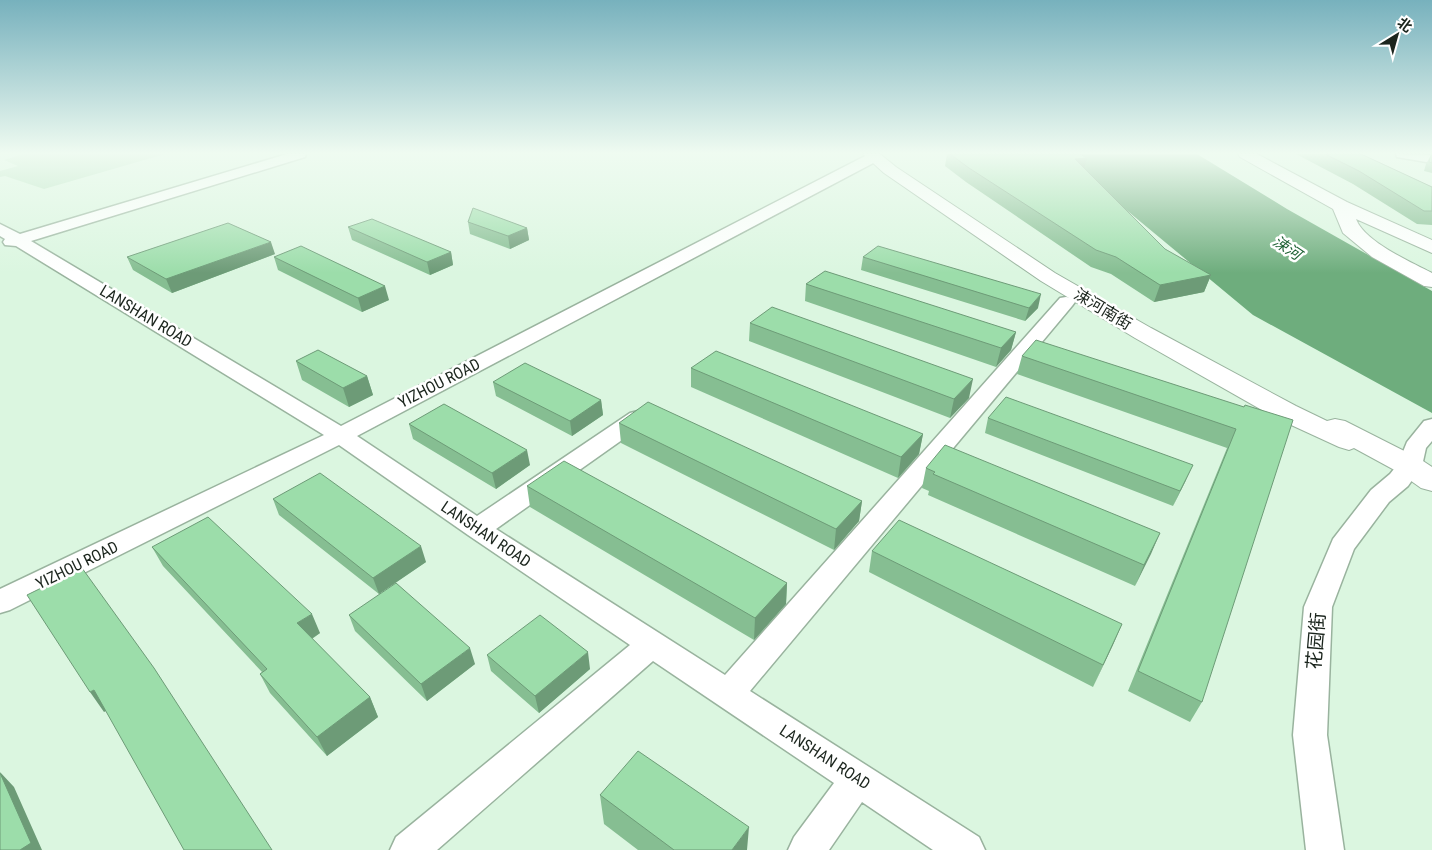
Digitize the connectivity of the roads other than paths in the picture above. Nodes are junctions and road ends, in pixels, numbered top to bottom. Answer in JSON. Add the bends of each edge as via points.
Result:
{"nodes":[{"id":1,"x":162,"y":194,"type":"edge"},
{"id":2,"x":800,"y":194,"type":"edge"},
{"id":3,"x":925,"y":194,"type":"edge"},
{"id":4,"x":1318,"y":194,"type":"edge"},
{"id":5,"x":1341,"y":206,"type":"junction"},
{"id":6,"x":7,"y":238,"type":"edge"},
{"id":7,"x":1432,"y":247,"type":"edge"},
{"id":8,"x":1048,"y":277,"type":"junction"},
{"id":9,"x":1432,"y":281,"type":"edge"},
{"id":10,"x":1066,"y":302,"type":"dead end"},
{"id":11,"x":638,"y":418,"type":"edge"},
{"id":12,"x":1428,"y":430,"type":"edge"},
{"id":13,"x":340,"y":434,"type":"junction"},
{"id":14,"x":1349,"y":441,"type":"dead end"},
{"id":15,"x":1421,"y":473,"type":"edge"},
{"id":16,"x":477,"y":529,"type":"junction"},
{"id":17,"x":0,"y":602,"type":"edge"},
{"id":18,"x":653,"y":643,"type":"junction"},
{"id":19,"x":728,"y":694,"type":"junction"},
{"id":20,"x":858,"y":778,"type":"junction"},
{"id":21,"x":410,"y":850,"type":"edge"},
{"id":22,"x":807,"y":850,"type":"edge"},
{"id":23,"x":966,"y":850,"type":"edge"},
{"id":24,"x":1326,"y":850,"type":"edge"}],
"edges":[{"from":1,"to":6,"type":"street"},
{"from":2,"to":13,"type":"street","name":"YIZHOU ROAD"},
{"from":3,"to":8,"type":"main road","name":"涑河南街"},
{"from":4,"to":5,"type":"main road"},
{"from":5,"to":7,"type":"main road"},
{"from":5,"to":9,"type":"main road","via":[[1350,229],[1379,253]]},
{"from":6,"to":13,"type":"street","name":"LANSHAN ROAD"},
{"from":8,"to":14,"type":"main road","name":"涑河南街","via":[[1226,380]]},
{"from":8,"to":15,"type":"main road","via":[[1062,294],[1301,424],[1354,451]]},
{"from":10,"to":19,"type":"street"},
{"from":11,"to":16,"type":"street"},
{"from":12,"to":15,"type":"street","name":"花园街","via":[[1414,447]]},
{"from":13,"to":16,"type":"street","name":"LANSHAN ROAD"},
{"from":13,"to":17,"type":"street","name":"YIZHOU ROAD"},
{"from":15,"to":24,"type":"street","name":"花园街","via":[[1399,480],[1380,496],[1342,546],[1318,607],[1310,735]]},
{"from":16,"to":18,"type":"street","name":"LANSHAN ROAD"},
{"from":18,"to":19,"type":"street","name":"LANSHAN ROAD"},
{"from":18,"to":21,"type":"street"},
{"from":19,"to":20,"type":"street","name":"LANSHAN ROAD"},
{"from":20,"to":22,"type":"street"},
{"from":20,"to":23,"type":"street","name":"LANSHAN ROAD"}]}
